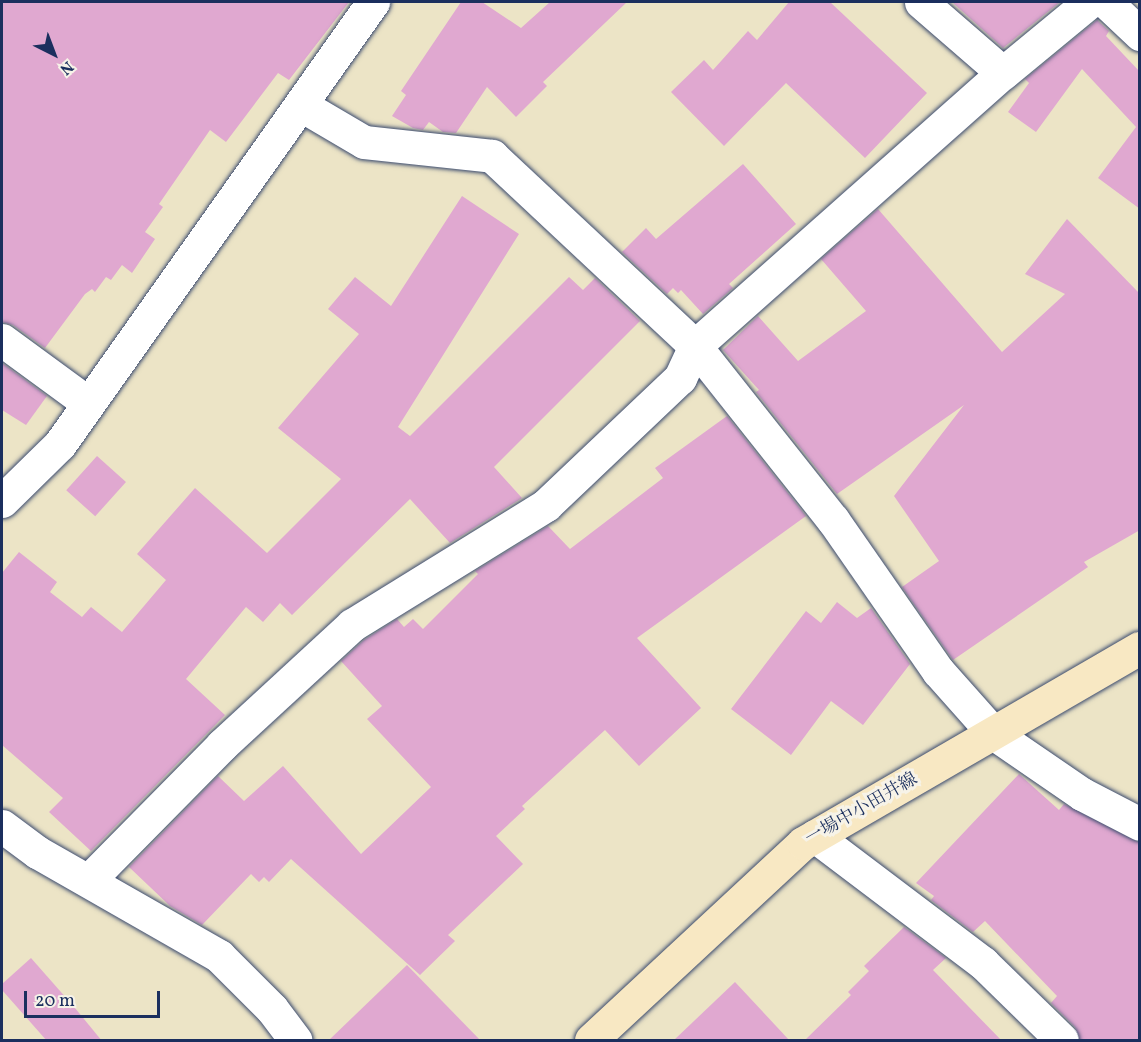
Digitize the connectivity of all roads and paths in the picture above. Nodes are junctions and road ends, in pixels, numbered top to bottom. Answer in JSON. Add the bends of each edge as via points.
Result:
{"nodes":[{"id":1,"x":373,"y":2,"type":"edge"},
{"id":2,"x":921,"y":2,"type":"edge"},
{"id":3,"x":1089,"y":2,"type":"edge"},
{"id":4,"x":1107,"y":2,"type":"edge"},
{"id":5,"x":1140,"y":34,"type":"edge"},
{"id":6,"x":1003,"y":73,"type":"junction"},
{"id":7,"x":301,"y":105,"type":"junction"},
{"id":8,"x":2,"y":340,"type":"edge"},
{"id":9,"x":695,"y":346,"type":"junction"},
{"id":10,"x":88,"y":403,"type":"junction"},
{"id":11,"x":2,"y":501,"type":"edge"},
{"id":12,"x":1140,"y":648,"type":"edge"},
{"id":13,"x":993,"y":733,"type":"junction"},
{"id":14,"x":1140,"y":824,"type":"edge"},
{"id":15,"x":2,"y":826,"type":"edge"},
{"id":16,"x":815,"y":836,"type":"junction"},
{"id":17,"x":88,"y":880,"type":"junction"},
{"id":18,"x":295,"y":1041,"type":"edge"},
{"id":19,"x":591,"y":1041,"type":"edge"},
{"id":20,"x":1062,"y":1041,"type":"edge"}],
"edges":[{"from":1,"to":7,"type":"street"},
{"from":2,"to":6,"type":"street"},
{"from":3,"to":6,"type":"street"},
{"from":4,"to":5,"type":"street"},
{"from":6,"to":9,"type":"street"},
{"from":7,"to":9,"type":"street","via":[[364,142],[492,156]]},
{"from":7,"to":10,"type":"street"},
{"from":8,"to":10,"type":"street"},
{"from":9,"to":13,"type":"street","via":[[833,520],[939,671]]},
{"from":9,"to":17,"type":"street","via":[[680,378],[546,505],[352,626],[222,745]]},
{"from":10,"to":11,"type":"street","via":[[60,444]]},
{"from":12,"to":13,"type":"main road","name":"一場中小田井線"},
{"from":13,"to":14,"type":"street","via":[[1082,794]]},
{"from":13,"to":16,"type":"main road","name":"一場中小田井線"},
{"from":15,"to":17,"type":"street","via":[[37,852]]},
{"from":16,"to":19,"type":"main road","name":"一場中小田井線"},
{"from":16,"to":20,"type":"street","via":[[983,963]]},
{"from":17,"to":18,"type":"street","via":[[219,956],[272,1009]]}]}
